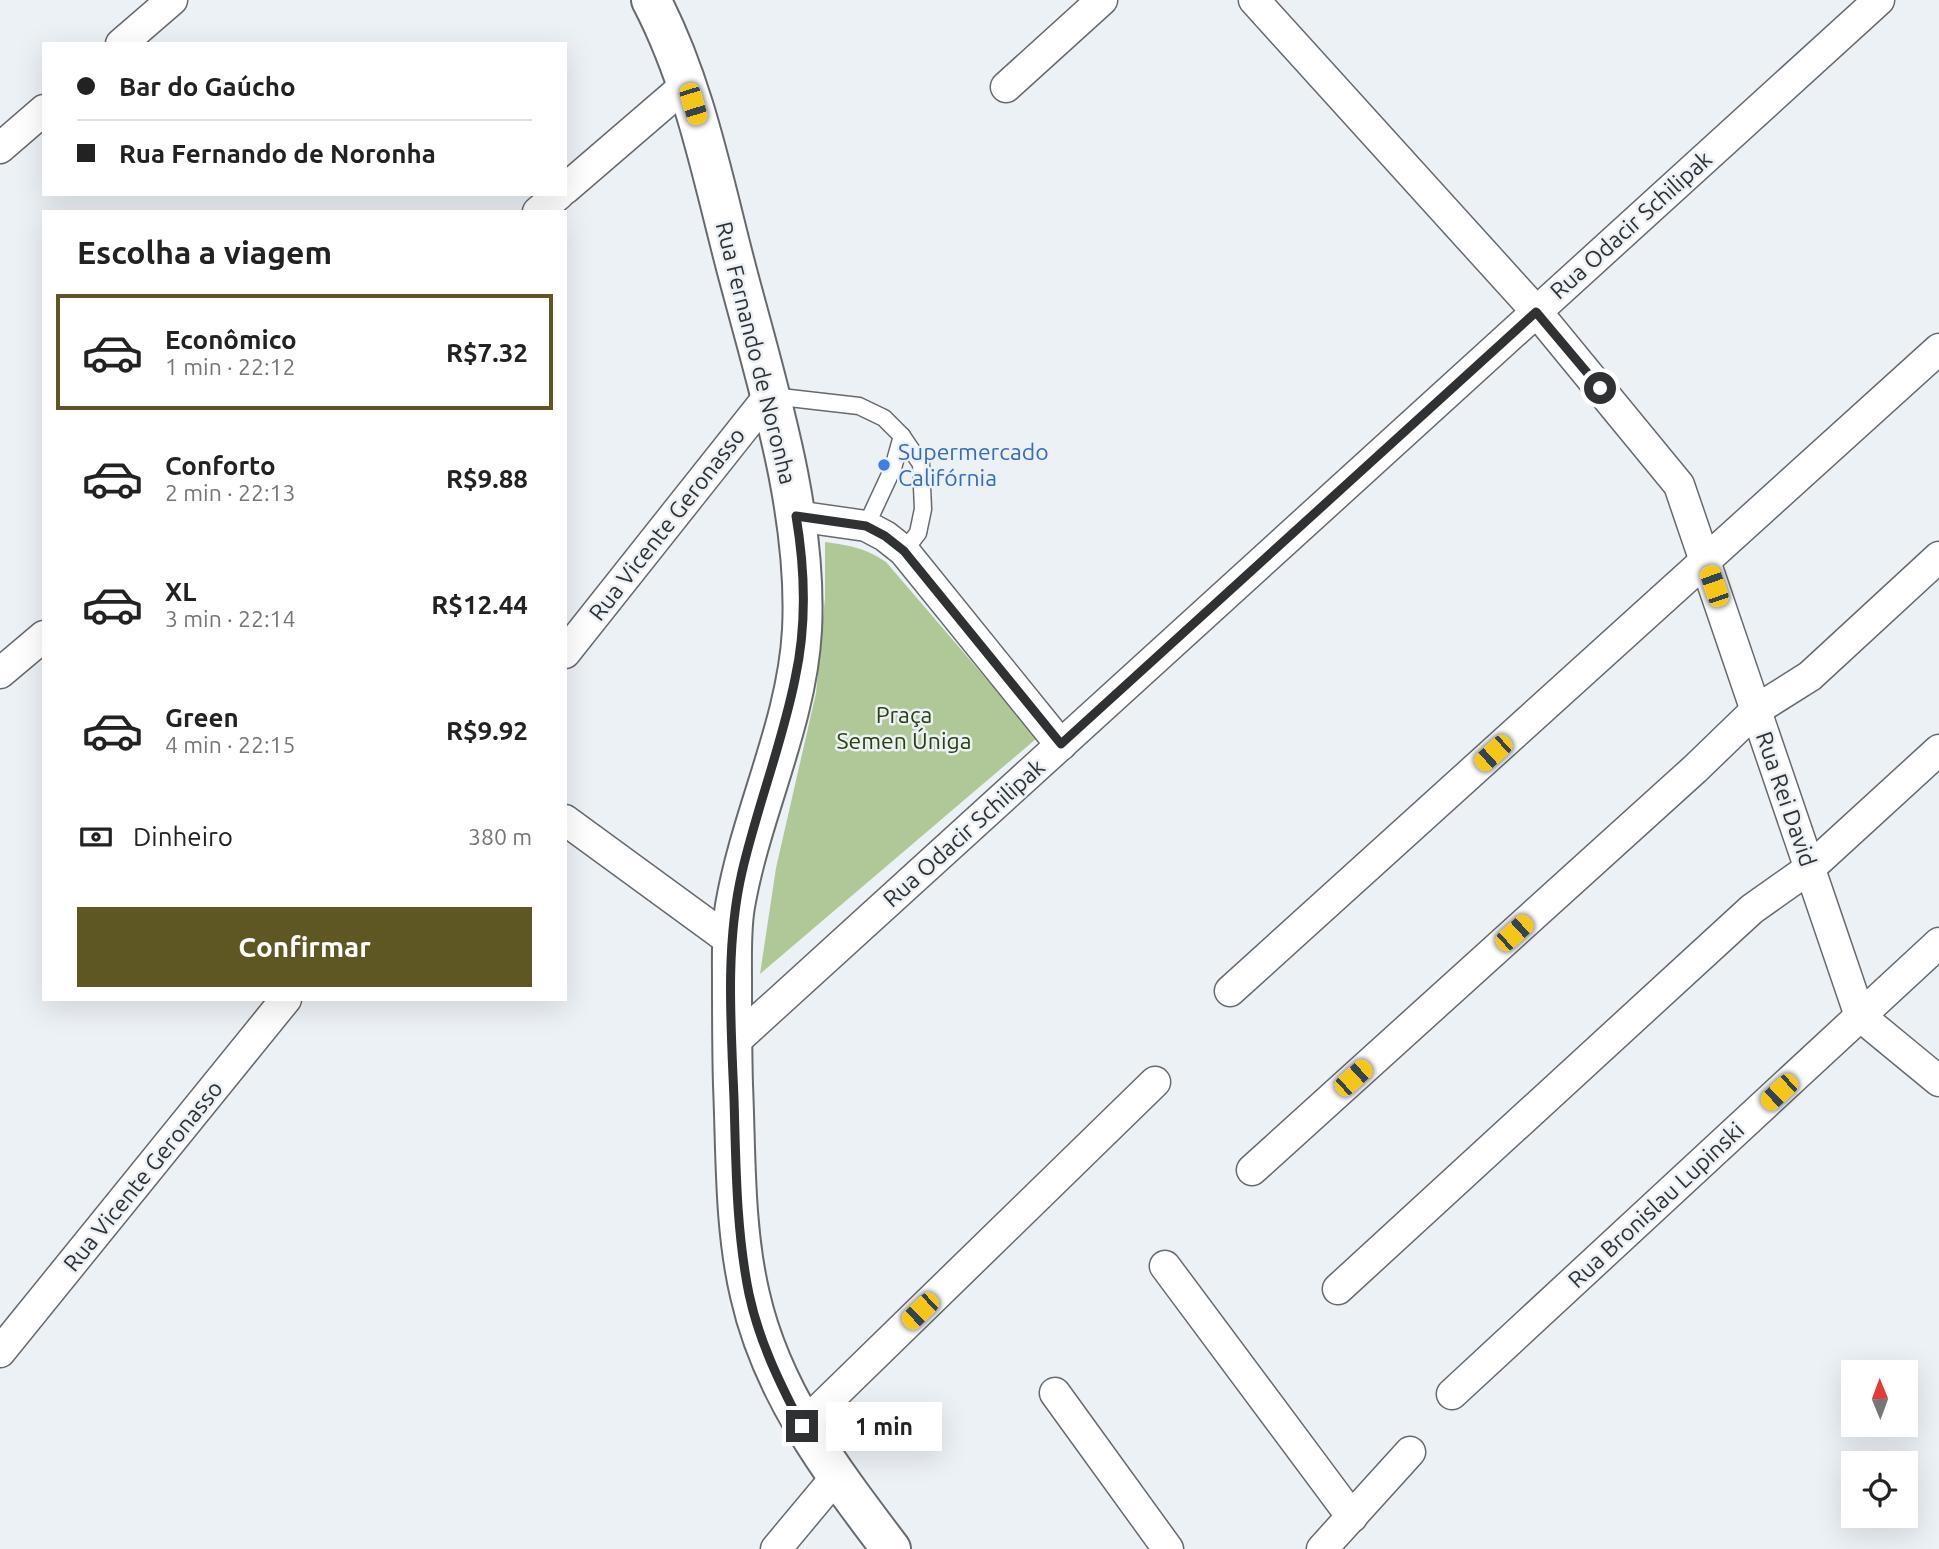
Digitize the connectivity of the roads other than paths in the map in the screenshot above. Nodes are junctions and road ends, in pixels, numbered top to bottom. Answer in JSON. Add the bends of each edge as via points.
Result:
{"nodes":[{"id":1,"x":172,"y":0,"type":"edge"},
{"id":2,"x":651,"y":0,"type":"edge"},
{"id":3,"x":1102,"y":0,"type":"edge"},
{"id":4,"x":1254,"y":0,"type":"edge"},
{"id":5,"x":1879,"y":0,"type":"edge"},
{"id":6,"x":123,"y":42,"type":"edge"},
{"id":7,"x":687,"y":84,"type":"junction"},
{"id":8,"x":1006,"y":86,"type":"dead end"},
{"id":9,"x":42,"y":112,"type":"edge"},
{"id":10,"x":0,"y":148,"type":"edge"},
{"id":11,"x":567,"y":187,"type":"edge"},
{"id":12,"x":557,"y":196,"type":"edge"},
{"id":13,"x":540,"y":210,"type":"edge"},
{"id":14,"x":1536,"y":312,"type":"junction"},
{"id":15,"x":1939,"y":349,"type":"edge"},
{"id":16,"x":769,"y":396,"type":"junction"},
{"id":17,"x":902,"y":436,"type":"junction"},
{"id":18,"x":796,"y":516,"type":"junction"},
{"id":19,"x":866,"y":526,"type":"junction"},
{"id":20,"x":904,"y":551,"type":"junction"},
{"id":21,"x":1939,"y":557,"type":"edge"},
{"id":22,"x":1706,"y":561,"type":"junction"},
{"id":23,"x":42,"y":638,"type":"edge"},
{"id":24,"x":567,"y":650,"type":"edge"},
{"id":25,"x":0,"y":673,"type":"edge"},
{"id":26,"x":1756,"y":710,"type":"junction"},
{"id":27,"x":1061,"y":744,"type":"junction"},
{"id":28,"x":1939,"y":750,"type":"edge"},
{"id":29,"x":567,"y":821,"type":"edge"},
{"id":30,"x":1810,"y":868,"type":"junction"},
{"id":31,"x":732,"y":942,"type":"junction"},
{"id":32,"x":1939,"y":943,"type":"edge"},
{"id":33,"x":1230,"y":991,"type":"dead end"},
{"id":34,"x":284,"y":1001,"type":"edge"},
{"id":35,"x":1860,"y":1016,"type":"junction"},
{"id":36,"x":732,"y":1044,"type":"junction"},
{"id":37,"x":1939,"y":1081,"type":"edge"},
{"id":38,"x":1155,"y":1082,"type":"dead end"},
{"id":39,"x":1252,"y":1170,"type":"dead end"},
{"id":40,"x":1166,"y":1266,"type":"dead end"},
{"id":41,"x":1338,"y":1289,"type":"dead end"},
{"id":42,"x":0,"y":1352,"type":"edge"},
{"id":43,"x":1055,"y":1393,"type":"dead end"},
{"id":44,"x":1452,"y":1394,"type":"dead end"},
{"id":45,"x":802,"y":1426,"type":"junction"},
{"id":46,"x":1410,"y":1452,"type":"dead end"},
{"id":47,"x":836,"y":1477,"type":"junction"},
{"id":48,"x":1352,"y":1517,"type":"junction"},
{"id":49,"x":776,"y":1549,"type":"edge"},
{"id":50,"x":891,"y":1549,"type":"edge"},
{"id":51,"x":1168,"y":1549,"type":"edge"},
{"id":52,"x":1322,"y":1549,"type":"edge"}],
"edges":[{"from":1,"to":6,"type":"street"},
{"from":2,"to":7,"type":"main road","name":"Rua Fernando de Noronha"},
{"from":3,"to":8,"type":"street"},
{"from":4,"to":14,"type":"street"},
{"from":5,"to":14,"type":"street","name":"Rua Odacir Schilipak"},
{"from":7,"to":11,"type":"street"},
{"from":7,"to":16,"type":"main road","name":"Rua Fernando de Noronha"},
{"from":9,"to":10,"type":"street"},
{"from":12,"to":13,"type":"street"},
{"from":14,"to":22,"type":"street","name":"Rua Rei David","via":[[1679,485]]},
{"from":14,"to":27,"type":"street","name":"Rua Odacir Schilipak"},
{"from":15,"to":22,"type":"street"},
{"from":16,"to":17,"type":"lane","via":[[859,406],[884,418]]},
{"from":16,"to":18,"type":"main road","name":"Rua Fernando de Noronha"},
{"from":16,"to":24,"type":"street","name":"Rua Vicente Geronasso"},
{"from":17,"to":19,"type":"lane","via":[[893,468]]},
{"from":17,"to":20,"type":"lane","via":[[921,464],[923,509],[918,533]]},
{"from":18,"to":19,"type":"street"},
{"from":18,"to":31,"type":"main road","name":"Rua Fernando de Noronha","via":[[804,593],[796,677],[742,871]]},
{"from":19,"to":20,"type":"street"},
{"from":20,"to":27,"type":"street"},
{"from":21,"to":26,"type":"street","via":[[1810,676]]},
{"from":22,"to":26,"type":"street","name":"Rua Rei David"},
{"from":22,"to":33,"type":"street"},
{"from":23,"to":25,"type":"street"},
{"from":26,"to":30,"type":"street","name":"Rua Rei David"},
{"from":26,"to":39,"type":"street"},
{"from":27,"to":36,"type":"street","name":"Rua Odacir Schilipak"},
{"from":28,"to":30,"type":"street"},
{"from":29,"to":31,"type":"street"},
{"from":30,"to":35,"type":"street","name":"Rua Rei David"},
{"from":30,"to":41,"type":"street","via":[[1752,909]]},
{"from":31,"to":36,"type":"main road","name":"Rua Fernando de Noronha"},
{"from":32,"to":35,"type":"street","name":"Rua Bronislau Lupinski"},
{"from":34,"to":42,"type":"street","name":"Rua Vicente Geronasso"},
{"from":35,"to":37,"type":"street"},
{"from":35,"to":44,"type":"street","name":"Rua Bronislau Lupinski"},
{"from":36,"to":45,"type":"main road","name":"Rua Fernando de Noronha","via":[[737,1196],[749,1294],[762,1339]]},
{"from":38,"to":45,"type":"street"},
{"from":40,"to":48,"type":"street"},
{"from":43,"to":51,"type":"street"},
{"from":45,"to":47,"type":"main road","name":"Rua Fernando de Noronha"},
{"from":46,"to":48,"type":"street"},
{"from":47,"to":49,"type":"street"},
{"from":47,"to":50,"type":"main road","name":"Rua Fernando de Noronha"},
{"from":48,"to":52,"type":"street"}]}
